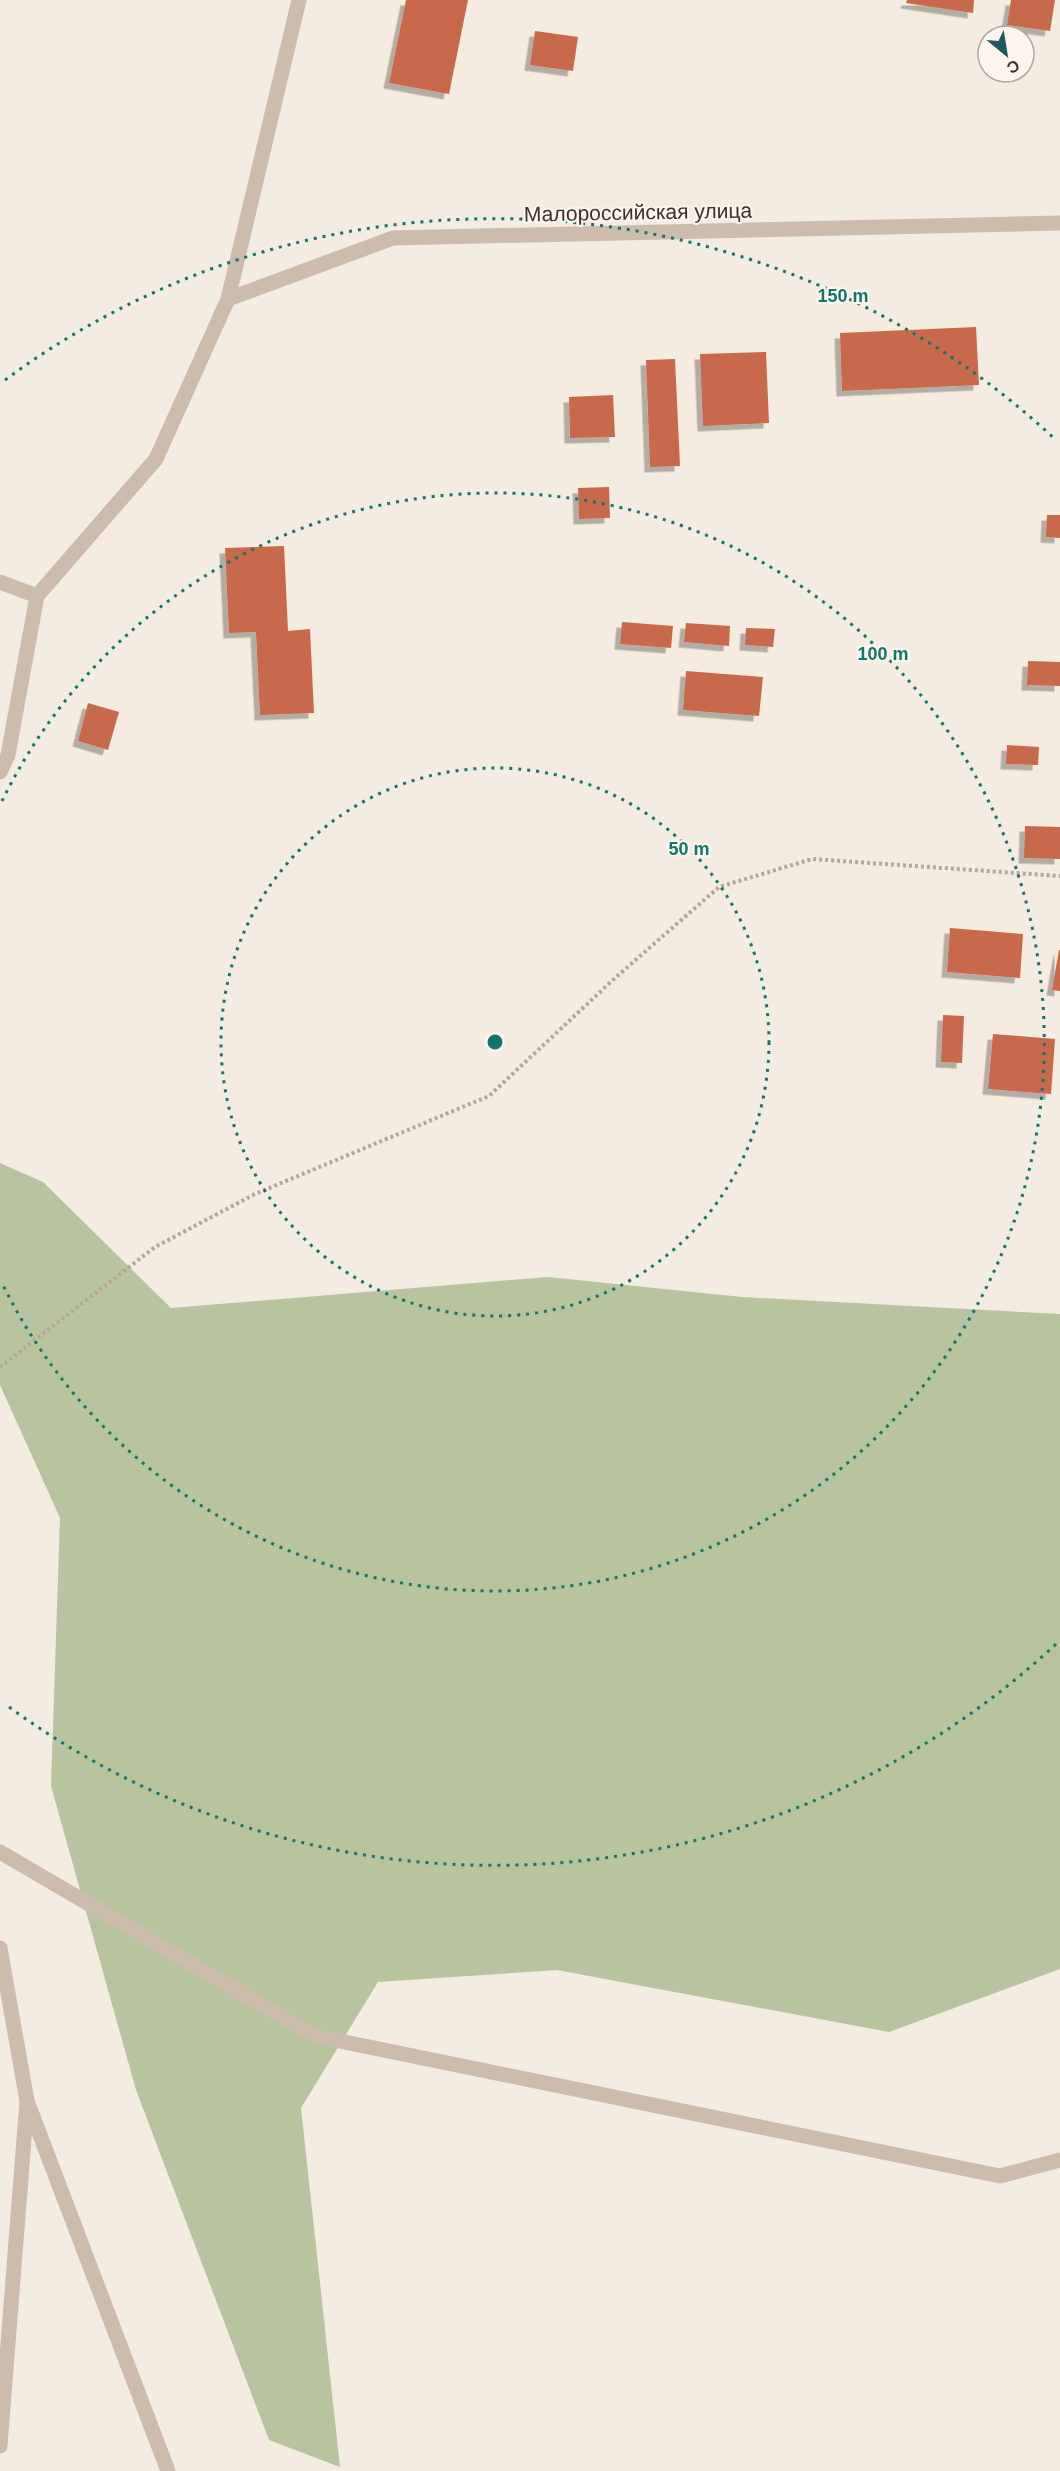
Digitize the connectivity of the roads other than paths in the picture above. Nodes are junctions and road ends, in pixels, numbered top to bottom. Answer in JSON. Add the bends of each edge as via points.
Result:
{"nodes":[{"id":1,"x":298,"y":0,"type":"edge"},
{"id":2,"x":1060,"y":223,"type":"edge"},
{"id":3,"x":228,"y":299,"type":"junction"},
{"id":4,"x":0,"y":582,"type":"edge"},
{"id":5,"x":37,"y":596,"type":"junction"},
{"id":6,"x":0,"y":772,"type":"edge"},
{"id":7,"x":0,"y":1852,"type":"edge"},
{"id":8,"x":0,"y":1948,"type":"edge"},
{"id":9,"x":27,"y":2101,"type":"junction"},
{"id":10,"x":1060,"y":2160,"type":"edge"},
{"id":11,"x":0,"y":2446,"type":"edge"},
{"id":12,"x":168,"y":2471,"type":"edge"}],
"edges":[{"from":1,"to":3,"type":"street"},
{"from":2,"to":3,"type":"street","name":"Малороссийская улица","via":[[393,238]]},
{"from":3,"to":5,"type":"street","via":[[156,459]]},
{"from":4,"to":5,"type":"street"},
{"from":5,"to":6,"type":"street","via":[[8,754]]},
{"from":7,"to":10,"type":"street","via":[[315,2036],[1000,2176]]},
{"from":8,"to":9,"type":"street"},
{"from":9,"to":11,"type":"street"},
{"from":9,"to":12,"type":"street"}]}
